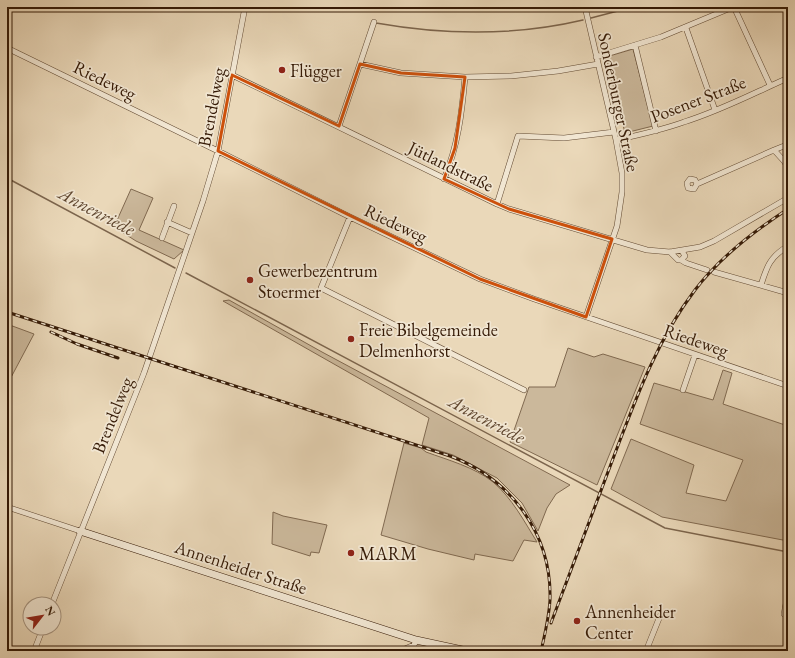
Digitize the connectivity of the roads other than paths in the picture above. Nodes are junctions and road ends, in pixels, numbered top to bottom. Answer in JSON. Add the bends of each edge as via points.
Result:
{"nodes":[{"id":1,"x":245,"y":7,"type":"edge"},
{"id":2,"x":585,"y":7,"type":"edge"},
{"id":3,"x":734,"y":7,"type":"edge"},
{"id":4,"x":374,"y":22,"type":"dead end"},
{"id":5,"x":686,"y":28,"type":"junction"},
{"id":6,"x":635,"y":45,"type":"junction"},
{"id":7,"x":7,"y":48,"type":"edge"},
{"id":8,"x":596,"y":57,"type":"junction"},
{"id":9,"x":360,"y":64,"type":"junction"},
{"id":10,"x":598,"y":64,"type":"junction"},
{"id":11,"x":232,"y":75,"type":"junction"},
{"id":12,"x":465,"y":77,"type":"junction"},
{"id":13,"x":788,"y":78,"type":"edge"},
{"id":14,"x":770,"y":85,"type":"junction"},
{"id":15,"x":715,"y":110,"type":"junction"},
{"id":16,"x":339,"y":126,"type":"junction"},
{"id":17,"x":656,"y":131,"type":"junction"},
{"id":18,"x":614,"y":132,"type":"junction"},
{"id":19,"x":616,"y":140,"type":"junction"},
{"id":20,"x":788,"y":147,"type":"edge"},
{"id":21,"x":774,"y":150,"type":"junction"},
{"id":22,"x":218,"y":151,"type":"junction"},
{"id":23,"x":788,"y":153,"type":"edge"},
{"id":24,"x":784,"y":161,"type":"junction"},
{"id":25,"x":788,"y":167,"type":"edge"},
{"id":26,"x":444,"y":179,"type":"junction"},
{"id":27,"x":697,"y":184,"type":"dead end"},
{"id":28,"x":788,"y":198,"type":"edge"},
{"id":29,"x":497,"y":204,"type":"junction"},
{"id":30,"x":174,"y":206,"type":"dead end"},
{"id":31,"x":350,"y":217,"type":"junction"},
{"id":32,"x":168,"y":222,"type":"junction"},
{"id":33,"x":192,"y":233,"type":"junction"},
{"id":34,"x":162,"y":238,"type":"dead end"},
{"id":35,"x":612,"y":239,"type":"junction"},
{"id":36,"x":788,"y":246,"type":"edge"},
{"id":37,"x":682,"y":251,"type":"junction"},
{"id":38,"x":670,"y":252,"type":"junction"},
{"id":39,"x":681,"y":260,"type":"junction"},
{"id":40,"x":707,"y":270,"type":"dead end"},
{"id":41,"x":714,"y":272,"type":"dead end"},
{"id":42,"x":761,"y":285,"type":"junction"},
{"id":43,"x":788,"y":293,"type":"edge"},
{"id":44,"x":586,"y":317,"type":"junction"},
{"id":45,"x":695,"y":354,"type":"junction"},
{"id":46,"x":788,"y":386,"type":"edge"},
{"id":47,"x":524,"y":390,"type":"dead end"},
{"id":48,"x":683,"y":390,"type":"dead end"},
{"id":49,"x":7,"y":508,"type":"edge"},
{"id":50,"x":80,"y":531,"type":"junction"},
{"id":51,"x":788,"y":593,"type":"edge"},
{"id":52,"x":55,"y":596,"type":"edge"},
{"id":53,"x":788,"y":615,"type":"edge"},
{"id":54,"x":660,"y":616,"type":"dead end"},
{"id":55,"x":40,"y":636,"type":"edge"},
{"id":56,"x":416,"y":640,"type":"junction"},
{"id":57,"x":450,"y":650,"type":"edge"},
{"id":58,"x":34,"y":651,"type":"edge"},
{"id":59,"x":400,"y":651,"type":"edge"},
{"id":60,"x":467,"y":651,"type":"edge"},
{"id":61,"x":646,"y":651,"type":"edge"}],
"edges":[{"from":1,"to":11,"type":"street","name":"Brendelweg"},
{"from":2,"to":8,"type":"street","name":"Sonderburger Straße"},
{"from":3,"to":5,"type":"street"},
{"from":3,"to":14,"type":"street"},
{"from":4,"to":9,"type":"street"},
{"from":5,"to":6,"type":"street"},
{"from":5,"to":15,"type":"street"},
{"from":6,"to":8,"type":"street"},
{"from":6,"to":17,"type":"street"},
{"from":7,"to":22,"type":"street","name":"Riedeweg"},
{"from":8,"to":10,"type":"street","name":"Sonderburger Straße"},
{"from":9,"to":12,"type":"street","via":[[401,73]]},
{"from":9,"to":16,"type":"street"},
{"from":10,"to":12,"type":"street","via":[[511,76]]},
{"from":10,"to":18,"type":"street","name":"Sonderburger Straße"},
{"from":11,"to":16,"type":"street","name":"Jütlandstraße"},
{"from":11,"to":22,"type":"street","name":"Brendelweg"},
{"from":12,"to":26,"type":"street","via":[[463,106],[455,148]]},
{"from":13,"to":14,"type":"street","name":"Posener Straße"},
{"from":14,"to":15,"type":"street","name":"Posener Straße"},
{"from":15,"to":17,"type":"street","name":"Posener Straße"},
{"from":16,"to":26,"type":"street","name":"Jütlandstraße"},
{"from":17,"to":19,"type":"street","name":"Posener Straße"},
{"from":18,"to":19,"type":"street","name":"Sonderburger Straße"},
{"from":18,"to":29,"type":"street","via":[[564,138],[518,136]]},
{"from":19,"to":35,"type":"street","name":"Sonderburger Straße","via":[[622,173],[622,192],[617,226]]},
{"from":20,"to":21,"type":"street"},
{"from":21,"to":24,"type":"street"},
{"from":21,"to":27,"type":"street"},
{"from":22,"to":31,"type":"street","name":"Riedeweg"},
{"from":22,"to":33,"type":"street","name":"Brendelweg"},
{"from":23,"to":24,"type":"street"},
{"from":24,"to":25,"type":"street"},
{"from":26,"to":29,"type":"street","name":"Jütlandstraße"},
{"from":28,"to":37,"type":"street","name":"Jütlandstraße","via":[[714,241]]},
{"from":29,"to":35,"type":"street","name":"Jütlandstraße"},
{"from":30,"to":32,"type":"street"},
{"from":31,"to":44,"type":"street","name":"Riedeweg","via":[[480,279]]},
{"from":31,"to":47,"type":"street","via":[[321,288]]},
{"from":32,"to":33,"type":"street"},
{"from":32,"to":34,"type":"street"},
{"from":33,"to":50,"type":"street","name":"Brendelweg","via":[[144,373]]},
{"from":35,"to":38,"type":"street","name":"Jütlandstraße","via":[[647,250]]},
{"from":35,"to":44,"type":"street","name":"Sonderburger Straße"},
{"from":36,"to":42,"type":"street","via":[[772,258]]},
{"from":37,"to":38,"type":"street","name":"Jütlandstraße"},
{"from":37,"to":39,"type":"street","via":[[685,256]]},
{"from":38,"to":39,"type":"street"},
{"from":39,"to":40,"type":"street"},
{"from":41,"to":42,"type":"street"},
{"from":42,"to":43,"type":"street"},
{"from":44,"to":45,"type":"street","name":"Riedeweg"},
{"from":45,"to":46,"type":"street","name":"Riedeweg"},
{"from":45,"to":48,"type":"street"},
{"from":49,"to":50,"type":"street","name":"Annenheider Straße"},
{"from":50,"to":52,"type":"street","name":"Brendelweg"},
{"from":50,"to":56,"type":"street","name":"Annenheider Straße"},
{"from":51,"to":53,"type":"street","via":[[784,614]]},
{"from":54,"to":61,"type":"street"},
{"from":55,"to":58,"type":"street"},
{"from":56,"to":57,"type":"street","name":"Annenheider Straße"},
{"from":56,"to":59,"type":"street","via":[[414,645]]},
{"from":57,"to":60,"type":"street","name":"Annenheider Straße"}]}
